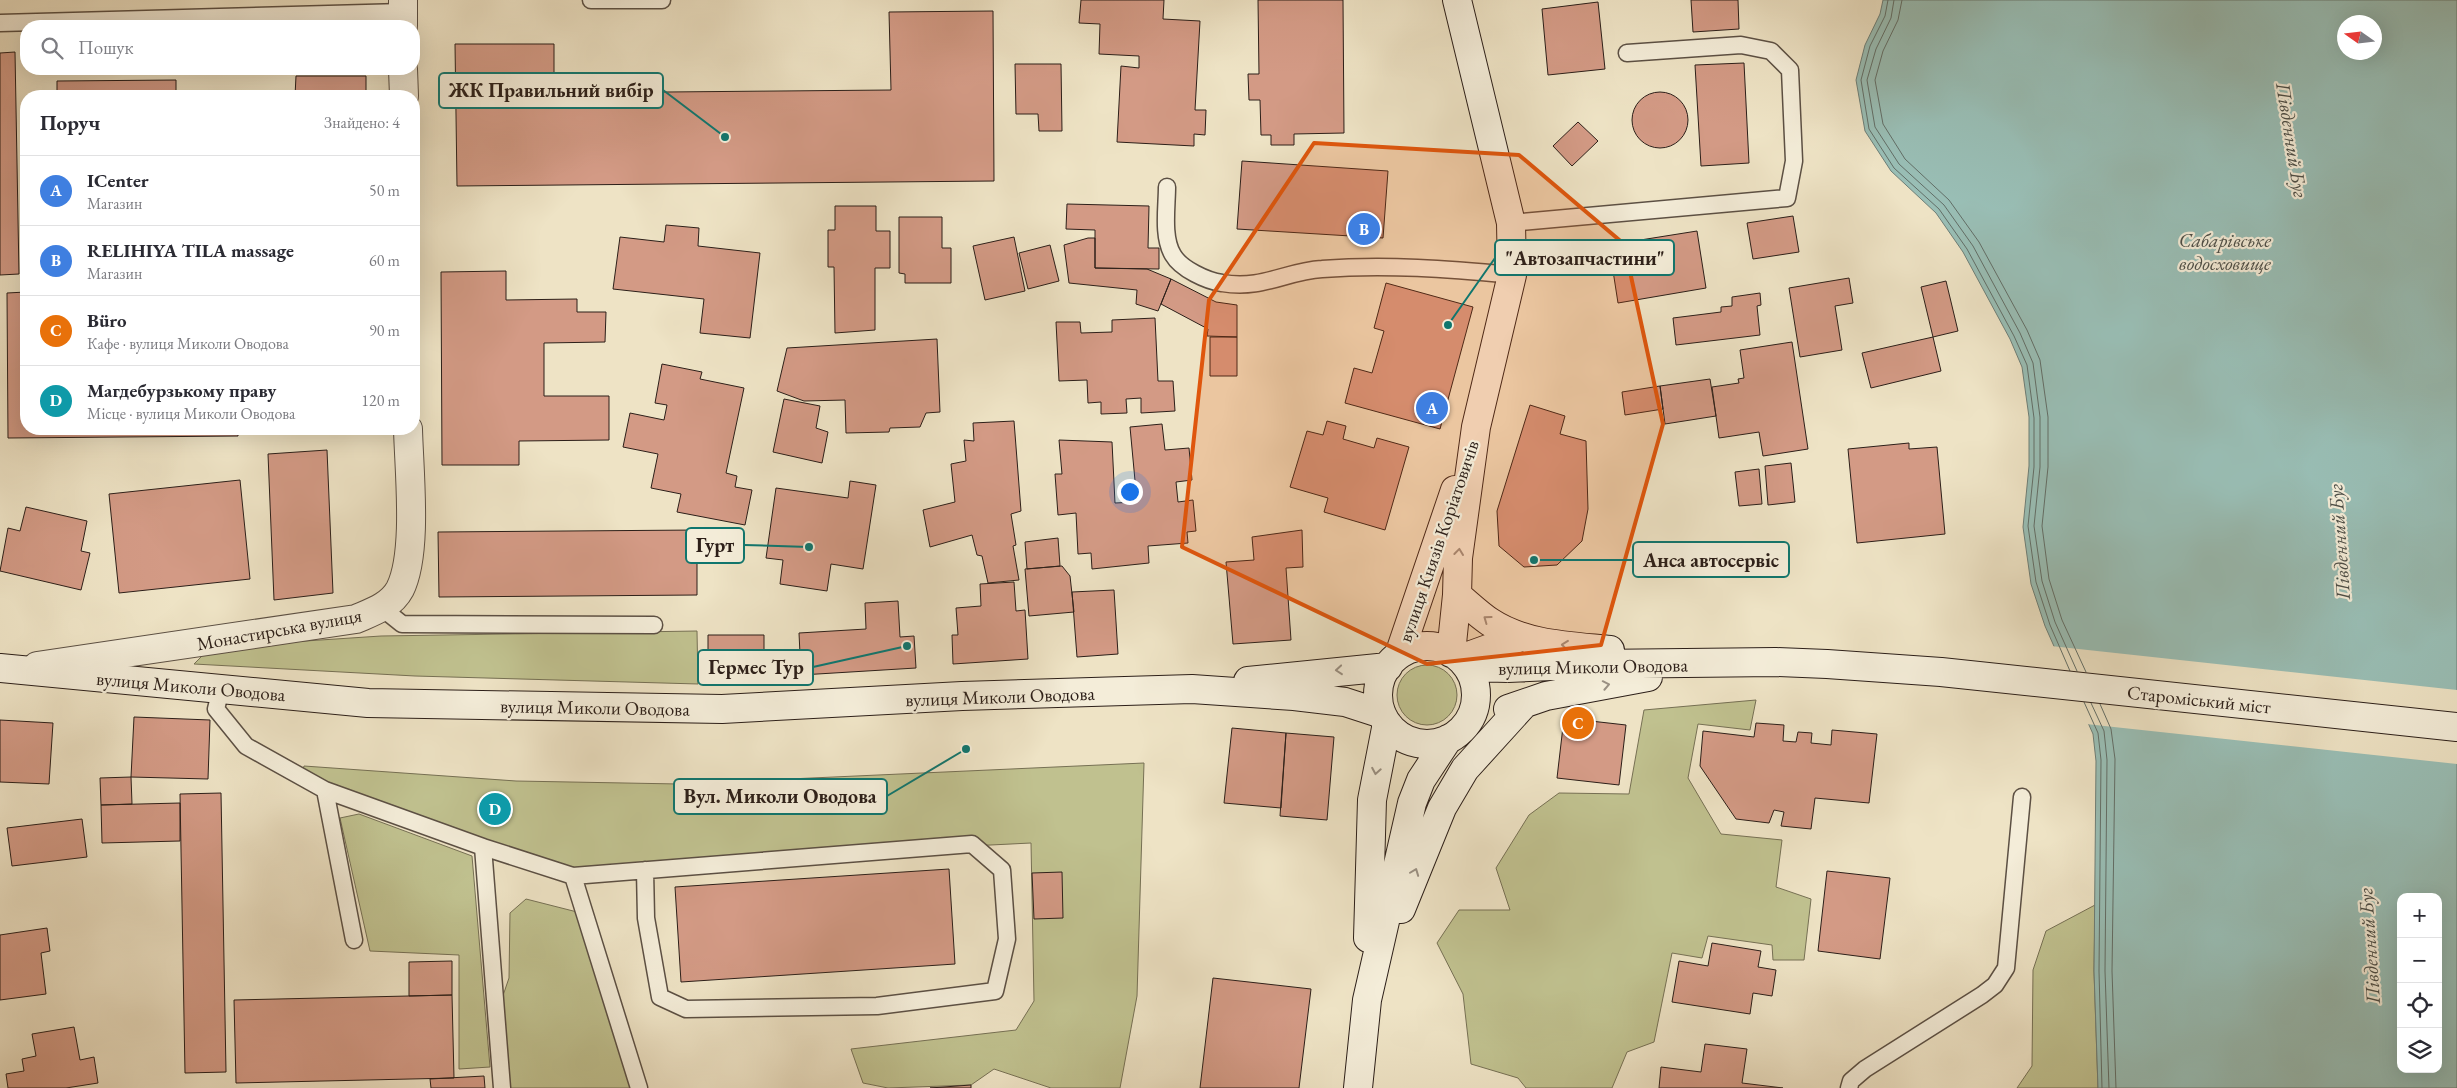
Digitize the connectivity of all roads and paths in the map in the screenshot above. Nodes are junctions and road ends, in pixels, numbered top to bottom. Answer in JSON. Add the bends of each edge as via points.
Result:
{"nodes":[{"id":1,"x":590,"y":0,"type":"edge"},
{"id":2,"x":662,"y":0,"type":"edge"},
{"id":3,"x":1457,"y":0,"type":"edge"},
{"id":4,"x":403,"y":13,"type":"edge"},
{"id":5,"x":90,"y":20,"type":"edge"},
{"id":6,"x":0,"y":22,"type":"edge"},
{"id":7,"x":20,"y":22,"type":"edge"},
{"id":8,"x":1627,"y":53,"type":"dead end"},
{"id":9,"x":403,"y":75,"type":"edge"},
{"id":10,"x":404,"y":90,"type":"edge"},
{"id":11,"x":1167,"y":188,"type":"dead end"},
{"id":12,"x":1511,"y":223,"type":"junction"},
{"id":13,"x":1512,"y":275,"type":"junction"},
{"id":14,"x":1476,"y":427,"type":"junction"},
{"id":15,"x":408,"y":435,"type":"edge"},
{"id":16,"x":1457,"y":595,"type":"junction"},
{"id":17,"x":382,"y":608,"type":"junction"},
{"id":18,"x":654,"y":625,"type":"dead end"},
{"id":19,"x":1522,"y":637,"type":"junction"},
{"id":20,"x":1459,"y":660,"type":"junction"},
{"id":21,"x":1394,"y":661,"type":"junction"},
{"id":22,"x":1718,"y":663,"type":"junction"},
{"id":23,"x":123,"y":667,"type":"junction"},
{"id":24,"x":9,"y":669,"type":"edge"},
{"id":25,"x":1941,"y":672,"type":"joint"},
{"id":26,"x":221,"y":689,"type":"junction"},
{"id":27,"x":1192,"y":689,"type":"junction"},
{"id":28,"x":1524,"y":704,"type":"junction"},
{"id":29,"x":1384,"y":718,"type":"junction"},
{"id":30,"x":2457,"y":727,"type":"edge"},
{"id":31,"x":1458,"y":730,"type":"junction"},
{"id":32,"x":325,"y":790,"type":"junction"},
{"id":33,"x":2022,"y":797,"type":"dead end"},
{"id":34,"x":483,"y":847,"type":"junction"},
{"id":35,"x":645,"y":870,"type":"junction"},
{"id":36,"x":573,"y":876,"type":"junction"},
{"id":37,"x":354,"y":940,"type":"dead end"},
{"id":38,"x":1367,"y":1000,"type":"junction"},
{"id":39,"x":502,"y":1088,"type":"edge"},
{"id":40,"x":639,"y":1088,"type":"edge"},
{"id":41,"x":1358,"y":1088,"type":"edge"},
{"id":42,"x":1849,"y":1088,"type":"edge"}],
"edges":[{"from":1,"to":2,"type":"lane"},
{"from":3,"to":12,"type":"main road","name":"вулиця Князів Коріатовичів"},
{"from":4,"to":5,"type":"lane"},
{"from":6,"to":7,"type":"lane"},
{"from":8,"to":12,"type":"lane","via":[[1741,45],[1771,51],[1790,70],[1794,161],[1787,198]]},
{"from":9,"to":10,"type":"main road"},
{"from":11,"to":13,"type":"lane","via":[[1167,236],[1173,255],[1196,273],[1220,283],[1255,285],[1319,269],[1378,266]]},
{"from":12,"to":13,"type":"main road","name":"вулиця Князів Коріатовичів"},
{"from":13,"to":14,"type":"main road","name":"вулиця Князів Коріатовичів"},
{"from":16,"to":14,"type":"main road","name":"вулиця Князів Коріатовичів","one_way":true,"via":[[1458,558]]},
{"from":14,"to":21,"type":"main road","name":"вулиця Князів Коріатовичів"},
{"from":15,"to":17,"type":"main road","name":"Монастирська вулиця","via":[[408,566],[399,591]]},
{"from":19,"to":16,"type":"main road","name":"вулиця Миколи Оводова","one_way":true,"via":[[1491,622]]},
{"from":16,"to":20,"type":"main road","name":"вулиця Князів Коріатовичів"},
{"from":17,"to":18,"type":"lane","via":[[402,624]]},
{"from":17,"to":23,"type":"main road","name":"Монастирська вулиця","via":[[356,619]]},
{"from":19,"to":20,"type":"main road","name":"вулиця Миколи Оводова"},
{"from":22,"to":19,"type":"main road","name":"вулиця Миколи Оводова","one_way":true,"via":[[1547,644]]},
{"from":20,"to":21,"type":"main road","via":[[1441,648],[1425,647],[1409,650]]},
{"from":20,"to":22,"type":"main road","name":"вулиця Миколи Оводова","via":[[1508,668]]},
{"from":20,"to":31,"type":"main road","via":[[1472,678],[1475,700]]},
{"from":21,"to":27,"type":"main road","name":"вулиця Миколи Оводова","one_way":true},
{"from":21,"to":29,"type":"main road","via":[[1379,684]]},
{"from":22,"to":25,"type":"main road","name":"вулиця Миколи Оводова","via":[[1810,663]]},
{"from":28,"to":22,"type":"main road","name":"вулиця Миколи Оводова","one_way":true,"via":[[1546,696]]},
{"from":23,"to":24,"type":"main road","name":"вулиця Миколи Оводова"},
{"from":23,"to":26,"type":"main road","name":"вулиця Миколи Оводова"},
{"from":25,"to":30,"type":"main road","name":"Староміський міст"},
{"from":26,"to":27,"type":"main road","name":"вулиця Миколи Оводова","via":[[368,703],[722,709],[962,696]]},
{"from":26,"to":32,"type":"lane","via":[[216,709],[246,746]]},
{"from":27,"to":29,"type":"main road","name":"вулиця Миколи Оводова","via":[[1337,701]]},
{"from":28,"to":31,"type":"main road","name":"вулиця Миколи Оводова"},
{"from":38,"to":28,"type":"main road","one_way":true,"via":[[1415,870],[1442,808],[1466,769]]},
{"from":29,"to":31,"type":"main road","via":[[1401,737],[1419,743],[1429,744]]},
{"from":29,"to":38,"type":"main road","one_way":true,"via":[[1372,800]]},
{"from":31,"to":38,"type":"main road","via":[[1421,780],[1412,803]]},
{"from":32,"to":34,"type":"lane"},
{"from":32,"to":37,"type":"lane"},
{"from":33,"to":42,"type":"lane","via":[[2006,968],[1995,985],[1982,995],[1865,1070],[1850,1081]]},
{"from":34,"to":36,"type":"lane"},
{"from":34,"to":39,"type":"lane"},
{"from":35,"to":35,"type":"lane","via":[[972,844],[1002,870],[1007,939],[995,991],[877,1006],[686,1009],[660,997],[646,918]]},
{"from":35,"to":36,"type":"lane"},
{"from":36,"to":40,"type":"lane"},
{"from":38,"to":41,"type":"main road"}]}
